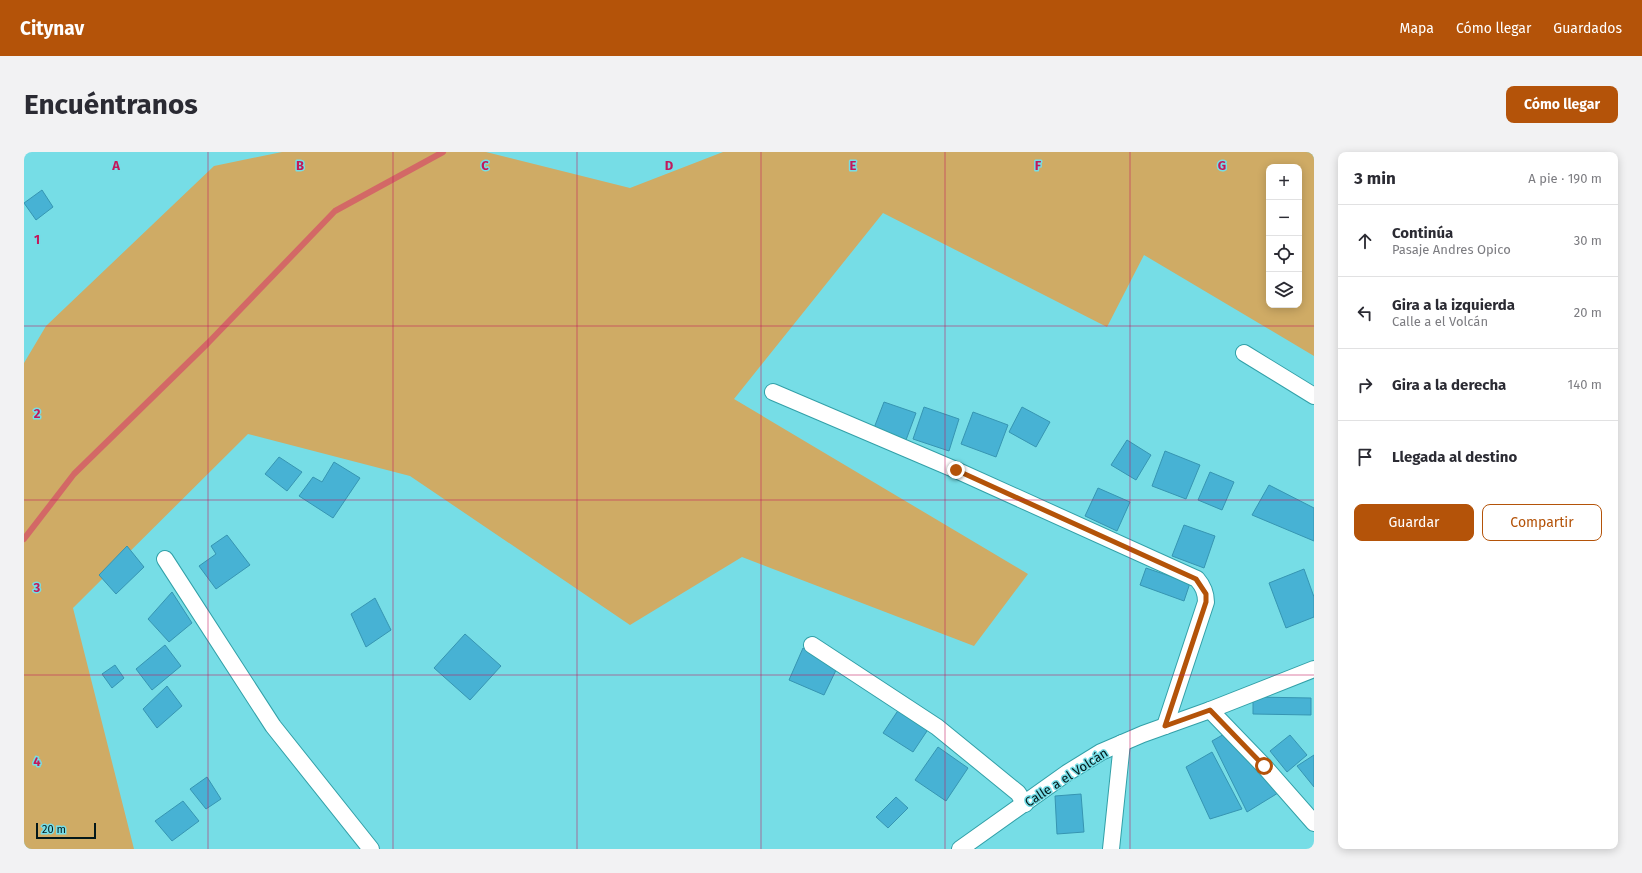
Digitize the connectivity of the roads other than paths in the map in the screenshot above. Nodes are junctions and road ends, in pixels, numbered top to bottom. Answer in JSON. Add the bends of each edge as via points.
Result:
{"nodes":[{"id":1,"x":1244,"y":353,"type":"dead end"},
{"id":2,"x":773,"y":392,"type":"dead end"},
{"id":3,"x":1314,"y":396,"type":"edge"},
{"id":4,"x":165,"y":559,"type":"dead end"},
{"id":5,"x":812,"y":645,"type":"dead end"},
{"id":6,"x":1314,"y":669,"type":"edge"},
{"id":7,"x":1210,"y":710,"type":"junction"},
{"id":8,"x":1165,"y":726,"type":"junction"},
{"id":9,"x":1122,"y":743,"type":"junction"},
{"id":10,"x":1025,"y":804,"type":"junction"},
{"id":11,"x":1314,"y":823,"type":"edge"},
{"id":12,"x":371,"y":849,"type":"edge"},
{"id":13,"x":960,"y":849,"type":"edge"},
{"id":14,"x":1111,"y":849,"type":"edge"}],
"edges":[{"from":1,"to":3,"type":"street"},
{"from":2,"to":8,"type":"street","via":[[956,470],[1196,579],[1206,594],[1206,602]]},
{"from":4,"to":12,"type":"street","via":[[273,726]]},
{"from":5,"to":10,"type":"street","via":[[937,727],[1018,793]]},
{"from":6,"to":7,"type":"street","name":"Calle a el Volcán"},
{"from":7,"to":8,"type":"street","name":"Calle a el Volcán"},
{"from":7,"to":11,"type":"street"},
{"from":8,"to":9,"type":"street","name":"Calle a el Volcán"},
{"from":9,"to":10,"type":"street","name":"Calle a el Volcán","via":[[1101,752]]},
{"from":9,"to":14,"type":"street"},
{"from":10,"to":13,"type":"street","name":"Calle a el Volcán"}]}
